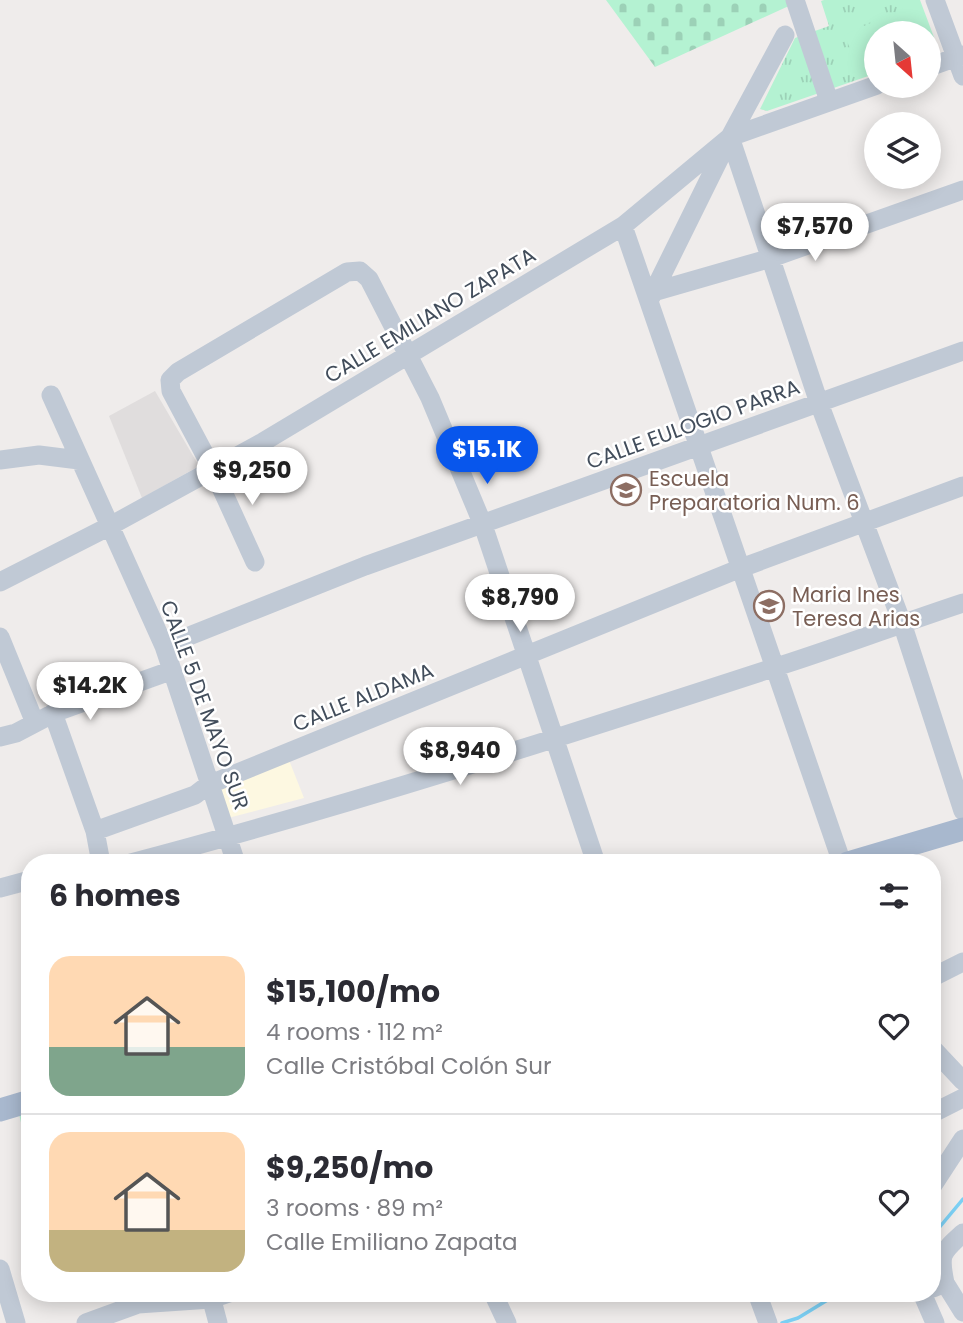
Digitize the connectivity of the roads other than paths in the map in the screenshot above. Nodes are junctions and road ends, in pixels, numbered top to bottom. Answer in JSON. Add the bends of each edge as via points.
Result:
{"nodes":[{"id":1,"x":795,"y":0,"type":"edge"},
{"id":2,"x":935,"y":0,"type":"edge"},
{"id":3,"x":785,"y":34,"type":"dead end"},
{"id":4,"x":960,"y":56,"type":"edge"},
{"id":5,"x":942,"y":62,"type":"edge"},
{"id":6,"x":963,"y":76,"type":"edge"},
{"id":7,"x":864,"y":90,"type":"edge"},
{"id":8,"x":829,"y":102,"type":"junction"},
{"id":9,"x":730,"y":137,"type":"junction"},
{"id":10,"x":963,"y":190,"type":"edge"},
{"id":11,"x":623,"y":226,"type":"junction"},
{"id":12,"x":771,"y":258,"type":"junction"},
{"id":13,"x":651,"y":296,"type":"junction"},
{"id":14,"x":963,"y":351,"type":"edge"},
{"id":15,"x":409,"y":355,"type":"junction"},
{"id":16,"x":51,"y":395,"type":"dead end"},
{"id":17,"x":819,"y":403,"type":"junction"},
{"id":18,"x":696,"y":445,"type":"junction"},
{"id":19,"x":0,"y":460,"type":"edge"},
{"id":20,"x":79,"y":460,"type":"junction"},
{"id":21,"x":213,"y":470,"type":"junction"},
{"id":22,"x":963,"y":486,"type":"edge"},
{"id":23,"x":865,"y":524,"type":"junction"},
{"id":24,"x":483,"y":525,"type":"junction"},
{"id":25,"x":110,"y":526,"type":"junction"},
{"id":26,"x":255,"y":562,"type":"dead end"},
{"id":27,"x":741,"y":568,"type":"junction"},
{"id":28,"x":0,"y":582,"type":"edge"},
{"id":29,"x":963,"y":603,"type":"edge"},
{"id":30,"x":902,"y":623,"type":"junction"},
{"id":31,"x":0,"y":637,"type":"edge"},
{"id":32,"x":164,"y":646,"type":"junction"},
{"id":33,"x":528,"y":653,"type":"junction"},
{"id":34,"x":776,"y":667,"type":"junction"},
{"id":35,"x":170,"y":671,"type":"junction"},
{"id":36,"x":44,"y":718,"type":"junction"},
{"id":37,"x":556,"y":736,"type":"junction"},
{"id":38,"x":0,"y":737,"type":"edge"},
{"id":39,"x":208,"y":785,"type":"junction"},
{"id":40,"x":963,"y":811,"type":"edge"},
{"id":41,"x":963,"y":828,"type":"edge"},
{"id":42,"x":95,"y":831,"type":"junction"},
{"id":43,"x":229,"y":837,"type":"junction"},
{"id":44,"x":99,"y":854,"type":"edge"},
{"id":45,"x":165,"y":854,"type":"edge"},
{"id":46,"x":234,"y":854,"type":"edge"},
{"id":47,"x":593,"y":854,"type":"edge"},
{"id":48,"x":839,"y":854,"type":"edge"},
{"id":49,"x":878,"y":854,"type":"edge"},
{"id":50,"x":21,"y":882,"type":"edge"},
{"id":51,"x":0,"y":888,"type":"edge"},
{"id":52,"x":963,"y":962,"type":"edge"},
{"id":53,"x":941,"y":973,"type":"edge"},
{"id":54,"x":941,"y":1058,"type":"edge"},
{"id":55,"x":963,"y":1081,"type":"edge"},
{"id":56,"x":963,"y":1098,"type":"edge"},
{"id":57,"x":21,"y":1104,"type":"edge"},
{"id":58,"x":941,"y":1109,"type":"edge"},
{"id":59,"x":0,"y":1110,"type":"edge"},
{"id":60,"x":963,"y":1139,"type":"edge"},
{"id":61,"x":941,"y":1173,"type":"edge"},
{"id":62,"x":963,"y":1233,"type":"edge"},
{"id":63,"x":941,"y":1257,"type":"edge"},
{"id":64,"x":0,"y":1269,"type":"edge"},
{"id":65,"x":941,"y":1287,"type":"edge"},
{"id":66,"x":156,"y":1302,"type":"edge"},
{"id":67,"x":217,"y":1302,"type":"edge"},
{"id":68,"x":497,"y":1302,"type":"edge"},
{"id":69,"x":760,"y":1302,"type":"edge"},
{"id":70,"x":926,"y":1302,"type":"edge"},
{"id":71,"x":963,"y":1312,"type":"edge"},
{"id":72,"x":766,"y":1319,"type":"edge"},
{"id":73,"x":16,"y":1323,"type":"edge"},
{"id":74,"x":86,"y":1323,"type":"edge"},
{"id":75,"x":218,"y":1323,"type":"edge"},
{"id":76,"x":507,"y":1323,"type":"edge"},
{"id":77,"x":935,"y":1323,"type":"edge"}],
"edges":[{"from":1,"to":8,"type":"street"},
{"from":2,"to":4,"type":"street"},
{"from":3,"to":9,"type":"street"},
{"from":4,"to":5,"type":"street"},
{"from":4,"to":6,"type":"street"},
{"from":7,"to":8,"type":"street","name":"CALLE EMILIANO ZAPATA"},
{"from":8,"to":9,"type":"street","name":"CALLE EMILIANO ZAPATA"},
{"from":9,"to":11,"type":"street","name":"CALLE EMILIANO ZAPATA"},
{"from":9,"to":12,"type":"street"},
{"from":9,"to":13,"type":"street"},
{"from":10,"to":12,"type":"street"},
{"from":11,"to":13,"type":"street"},
{"from":11,"to":15,"type":"street","name":"CALLE EMILIANO ZAPATA"},
{"from":12,"to":13,"type":"street"},
{"from":12,"to":17,"type":"street"},
{"from":13,"to":18,"type":"street"},
{"from":14,"to":17,"type":"street","name":"CALLE EULOGIO PARRA"},
{"from":15,"to":21,"type":"street","name":"CALLE EMILIANO ZAPATA"},
{"from":15,"to":21,"type":"street","via":[[369,279],[360,271],[347,272],[170,380],[171,391]]},
{"from":15,"to":24,"type":"street"},
{"from":16,"to":20,"type":"street","name":"CALLE 5 DE MAYO SUR"},
{"from":17,"to":18,"type":"street","name":"CALLE EULOGIO PARRA"},
{"from":17,"to":23,"type":"street"},
{"from":18,"to":24,"type":"street","name":"CALLE EULOGIO PARRA"},
{"from":18,"to":27,"type":"street"},
{"from":19,"to":20,"type":"street","via":[[39,455]]},
{"from":20,"to":25,"type":"street","name":"CALLE 5 DE MAYO SUR"},
{"from":21,"to":25,"type":"street","name":"CALLE EMILIANO ZAPATA"},
{"from":21,"to":26,"type":"street"},
{"from":22,"to":23,"type":"street","name":"CALLE ALDAMA"},
{"from":23,"to":27,"type":"street","name":"CALLE ALDAMA"},
{"from":23,"to":30,"type":"street"},
{"from":24,"to":32,"type":"street","name":"CALLE EULOGIO PARRA","via":[[365,566]]},
{"from":24,"to":33,"type":"street"},
{"from":25,"to":28,"type":"street","name":"CALLE EMILIANO ZAPATA"},
{"from":25,"to":32,"type":"street","name":"CALLE 5 DE MAYO SUR"},
{"from":27,"to":33,"type":"street","name":"CALLE ALDAMA"},
{"from":27,"to":34,"type":"street"},
{"from":29,"to":30,"type":"street"},
{"from":30,"to":34,"type":"street"},
{"from":30,"to":40,"type":"street"},
{"from":31,"to":36,"type":"street"},
{"from":32,"to":35,"type":"street","name":"CALLE 5 DE MAYO SUR"},
{"from":33,"to":37,"type":"street"},
{"from":33,"to":39,"type":"street","name":"CALLE ALDAMA"},
{"from":34,"to":37,"type":"street"},
{"from":34,"to":48,"type":"street"},
{"from":35,"to":36,"type":"street"},
{"from":35,"to":39,"type":"street","name":"CALLE 5 DE MAYO SUR"},
{"from":36,"to":38,"type":"street"},
{"from":36,"to":42,"type":"street"},
{"from":37,"to":43,"type":"street"},
{"from":37,"to":47,"type":"street"},
{"from":39,"to":42,"type":"street","name":"CALLE ALDAMA","via":[[195,795]]},
{"from":39,"to":43,"type":"street","name":"CALLE 5 DE MAYO SUR"},
{"from":41,"to":49,"type":"main road"},
{"from":42,"to":44,"type":"street"},
{"from":43,"to":45,"type":"street"},
{"from":43,"to":46,"type":"street","name":"CALLE 5 DE MAYO SUR"},
{"from":50,"to":51,"type":"street"},
{"from":52,"to":53,"type":"street"},
{"from":54,"to":55,"type":"street"},
{"from":56,"to":58,"type":"street"},
{"from":57,"to":59,"type":"main road"},
{"from":60,"to":61,"type":"street"},
{"from":62,"to":63,"type":"street"},
{"from":64,"to":73,"type":"street"},
{"from":65,"to":71,"type":"street"},
{"from":66,"to":74,"type":"street"},
{"from":67,"to":75,"type":"street"},
{"from":68,"to":76,"type":"street"},
{"from":69,"to":72,"type":"street"},
{"from":70,"to":77,"type":"street"}]}
